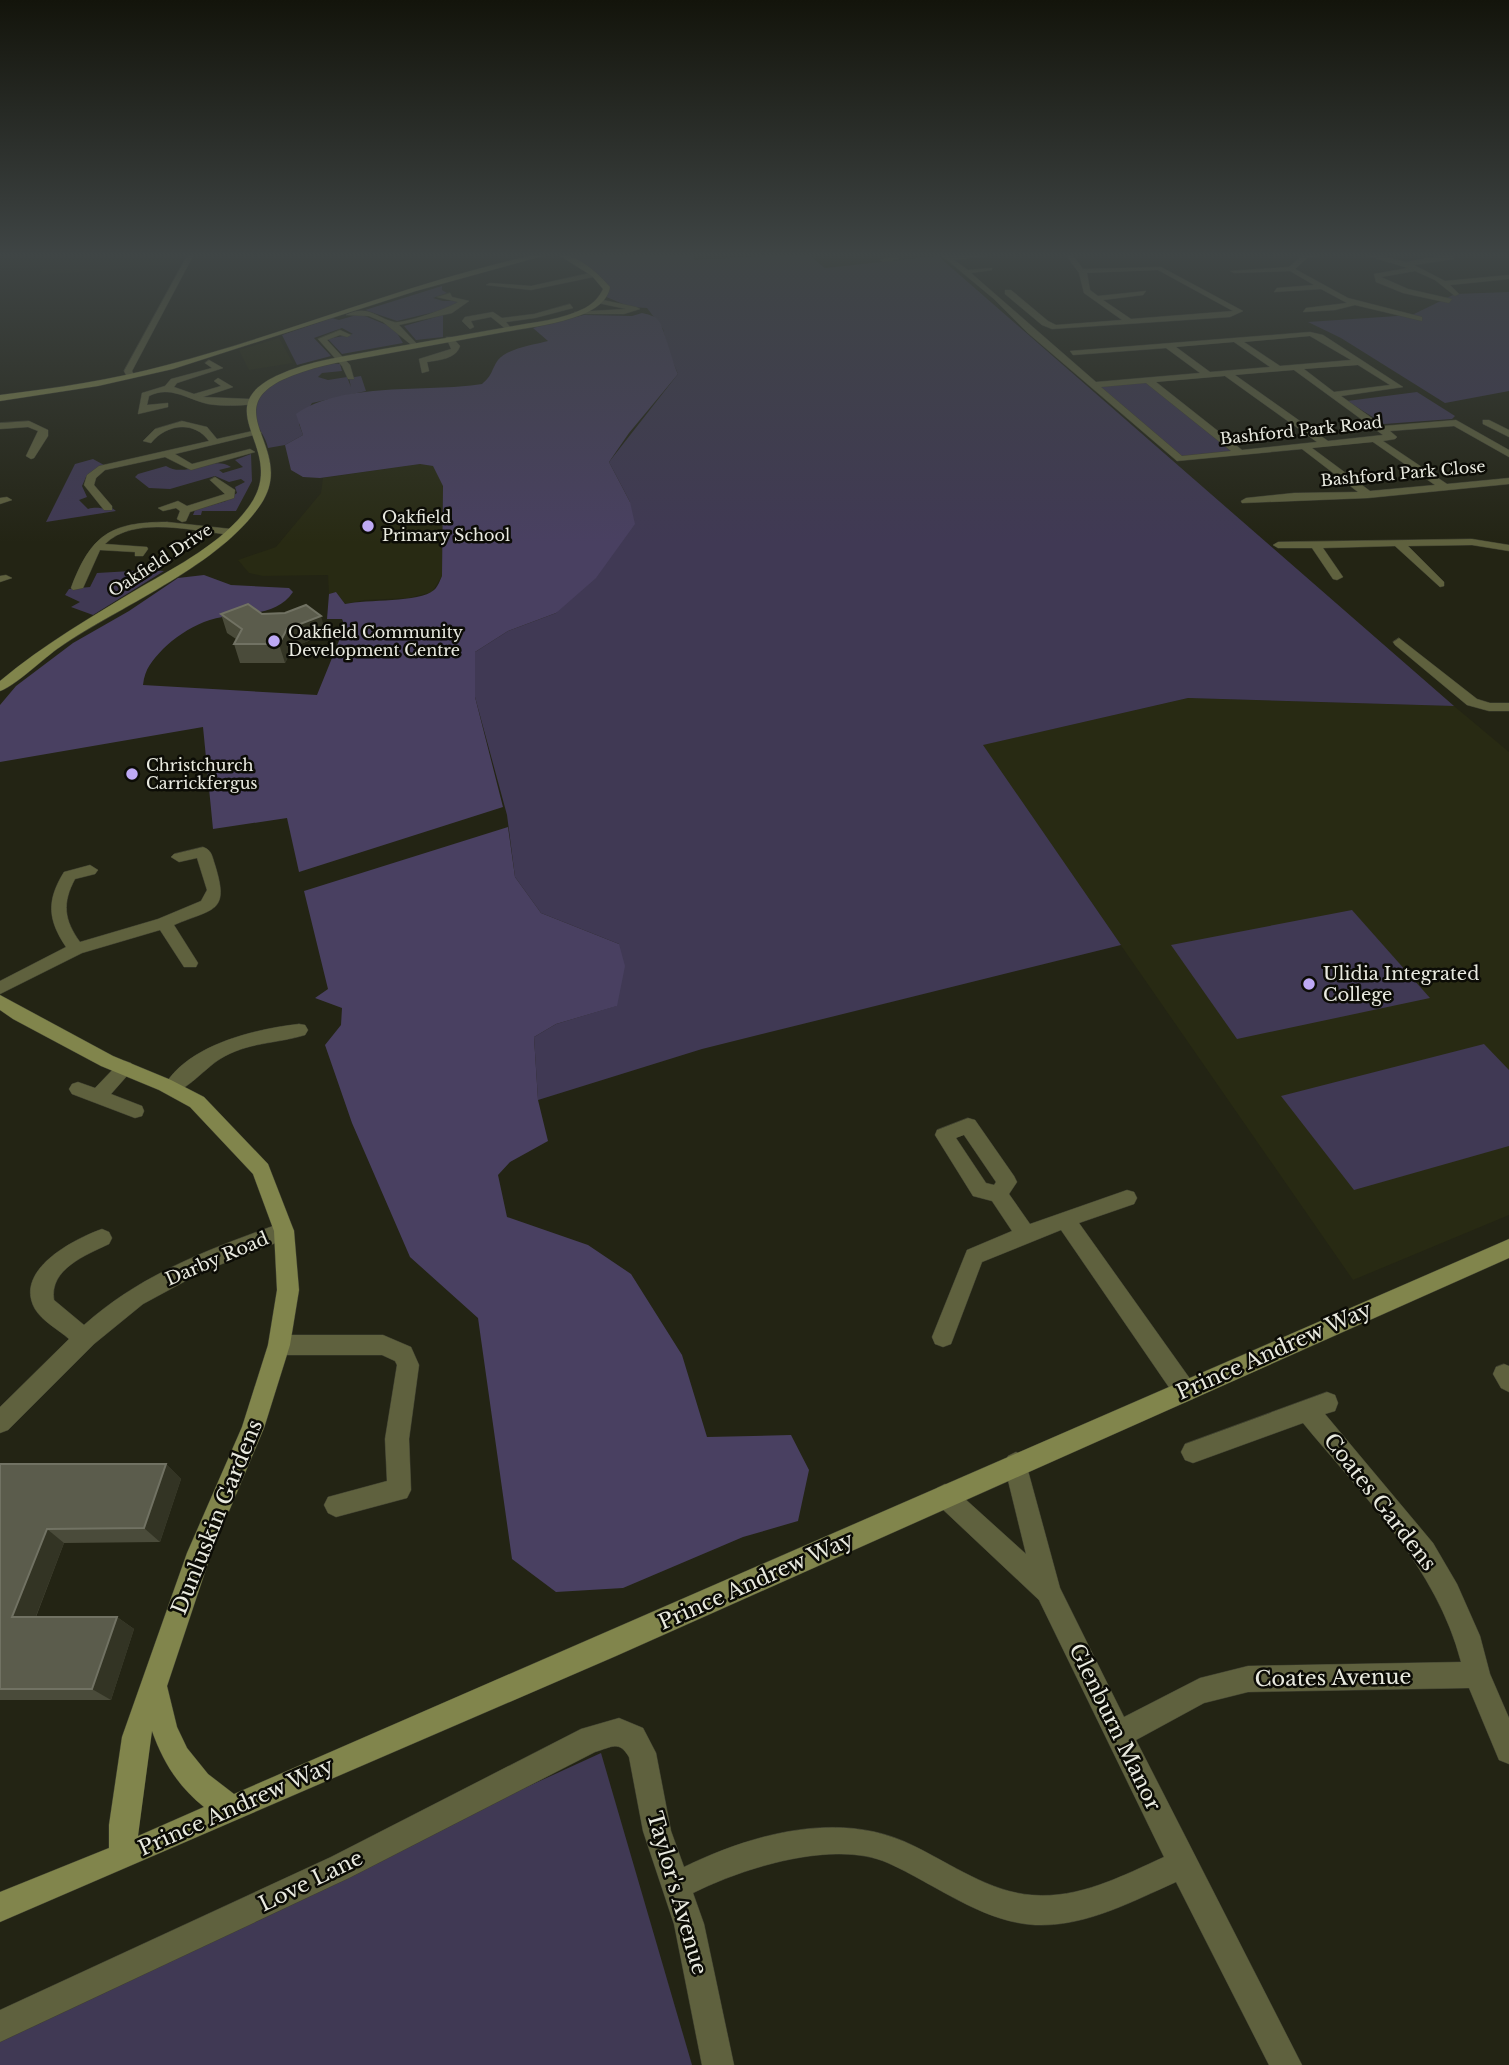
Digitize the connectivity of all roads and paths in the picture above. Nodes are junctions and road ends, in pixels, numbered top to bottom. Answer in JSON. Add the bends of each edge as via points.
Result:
{"nodes":[{"id":1,"x":139,"y":350,"type":"edge"},
{"id":2,"x":228,"y":350,"type":"edge"},
{"id":3,"x":333,"y":350,"type":"edge"},
{"id":4,"x":383,"y":350,"type":"edge"},
{"id":5,"x":454,"y":350,"type":"edge"},
{"id":6,"x":1053,"y":350,"type":"edge"},
{"id":7,"x":1109,"y":350,"type":"edge"},
{"id":8,"x":1175,"y":350,"type":"edge"},
{"id":9,"x":1251,"y":350,"type":"edge"},
{"id":10,"x":1340,"y":350,"type":"edge"},
{"id":11,"x":1073,"y":353,"type":"dead end"},
{"id":12,"x":340,"y":358,"type":"junction"},
{"id":13,"x":1361,"y":362,"type":"junction"},
{"id":14,"x":209,"y":363,"type":"dead end"},
{"id":15,"x":1296,"y":368,"type":"junction"},
{"id":16,"x":1278,"y":369,"type":"junction"},
{"id":17,"x":425,"y":371,"type":"dead end"},
{"id":18,"x":1227,"y":373,"type":"junction"},
{"id":19,"x":1208,"y":375,"type":"junction"},
{"id":20,"x":131,"y":377,"type":"junction"},
{"id":21,"x":351,"y":377,"type":"dead end"},
{"id":22,"x":1148,"y":380,"type":"junction"},
{"id":23,"x":218,"y":381,"type":"dead end"},
{"id":24,"x":1093,"y":385,"type":"junction"},
{"id":25,"x":168,"y":388,"type":"junction"},
{"id":26,"x":1335,"y":394,"type":"junction"},
{"id":27,"x":195,"y":396,"type":"junction"},
{"id":28,"x":0,"y":398,"type":"edge"},
{"id":29,"x":250,"y":402,"type":"junction"},
{"id":30,"x":165,"y":405,"type":"dead end"},
{"id":31,"x":1486,"y":422,"type":"dead end"},
{"id":32,"x":0,"y":426,"type":"edge"},
{"id":33,"x":1384,"y":429,"type":"junction"},
{"id":34,"x":257,"y":433,"type":"junction"},
{"id":35,"x":1509,"y":435,"type":"edge"},
{"id":36,"x":1376,"y":440,"type":"junction"},
{"id":37,"x":148,"y":441,"type":"dead end"},
{"id":38,"x":214,"y":442,"type":"junction"},
{"id":39,"x":1328,"y":445,"type":"junction"},
{"id":40,"x":1305,"y":447,"type":"junction"},
{"id":41,"x":250,"y":452,"type":"dead end"},
{"id":42,"x":165,"y":453,"type":"junction"},
{"id":43,"x":1240,"y":453,"type":"junction"},
{"id":44,"x":1509,"y":454,"type":"edge"},
{"id":45,"x":31,"y":456,"type":"dead end"},
{"id":46,"x":1509,"y":481,"type":"edge"},
{"id":47,"x":242,"y":482,"type":"dead end"},
{"id":48,"x":1445,"y":486,"type":"junction"},
{"id":49,"x":1368,"y":495,"type":"junction"},
{"id":50,"x":1247,"y":496,"type":"dead end"},
{"id":51,"x":108,"y":508,"type":"dead end"},
{"id":52,"x":163,"y":508,"type":"dead end"},
{"id":53,"x":186,"y":510,"type":"junction"},
{"id":54,"x":177,"y":527,"type":"junction"},
{"id":55,"x":231,"y":532,"type":"junction"},
{"id":56,"x":1398,"y":543,"type":"junction"},
{"id":57,"x":1278,"y":544,"type":"dead end"},
{"id":58,"x":1315,"y":544,"type":"junction"},
{"id":59,"x":1507,"y":545,"type":"edge"},
{"id":60,"x":98,"y":547,"type":"junction"},
{"id":61,"x":144,"y":549,"type":"dead end"},
{"id":62,"x":1336,"y":576,"type":"dead end"},
{"id":63,"x":1440,"y":584,"type":"dead end"},
{"id":64,"x":77,"y":587,"type":"dead end"},
{"id":65,"x":1399,"y":642,"type":"dead end"},
{"id":66,"x":0,"y":687,"type":"edge"},
{"id":67,"x":1509,"y":707,"type":"edge"},
{"id":68,"x":179,"y":858,"type":"dead end"},
{"id":69,"x":90,"y":870,"type":"dead end"},
{"id":70,"x":69,"y":876,"type":"junction"},
{"id":71,"x":47,"y":882,"type":"dead end"},
{"id":72,"x":164,"y":923,"type":"junction"},
{"id":73,"x":76,"y":949,"type":"junction"},
{"id":74,"x":190,"y":963,"type":"dead end"},
{"id":75,"x":0,"y":988,"type":"edge"},
{"id":76,"x":3,"y":1008,"type":"edge"},
{"id":77,"x":299,"y":1030,"type":"dead end"},
{"id":78,"x":125,"y":1068,"type":"junction"},
{"id":79,"x":172,"y":1088,"type":"junction"},
{"id":80,"x":78,"y":1089,"type":"dead end"},
{"id":81,"x":97,"y":1097,"type":"junction"},
{"id":82,"x":135,"y":1111,"type":"dead end"},
{"id":83,"x":998,"y":1194,"type":"dead end"},
{"id":84,"x":1127,"y":1198,"type":"dead end"},
{"id":85,"x":1065,"y":1219,"type":"junction"},
{"id":86,"x":284,"y":1231,"type":"junction"},
{"id":87,"x":1025,"y":1234,"type":"junction"},
{"id":88,"x":102,"y":1238,"type":"dead end"},
{"id":89,"x":1509,"y":1248,"type":"edge"},
{"id":90,"x":943,"y":1337,"type":"dead end"},
{"id":91,"x":85,"y":1339,"type":"junction"},
{"id":92,"x":279,"y":1345,"type":"junction"},
{"id":93,"x":1185,"y":1391,"type":"junction"},
{"id":94,"x":0,"y":1422,"type":"edge"},
{"id":95,"x":1193,"y":1452,"type":"dead end"},
{"id":96,"x":1016,"y":1464,"type":"junction"},
{"id":97,"x":945,"y":1496,"type":"junction"},
{"id":98,"x":336,"y":1505,"type":"dead end"},
{"id":99,"x":1048,"y":1591,"type":"junction"},
{"id":100,"x":1477,"y":1675,"type":"junction"},
{"id":101,"x":154,"y":1688,"type":"junction"},
{"id":102,"x":619,"y":1732,"type":"joint"},
{"id":103,"x":1119,"y":1734,"type":"junction"},
{"id":104,"x":1509,"y":1750,"type":"edge"},
{"id":105,"x":231,"y":1808,"type":"junction"},
{"id":106,"x":124,"y":1856,"type":"junction"},
{"id":107,"x":1182,"y":1864,"type":"junction"},
{"id":108,"x":677,"y":1885,"type":"junction"},
{"id":109,"x":0,"y":1907,"type":"edge"},
{"id":110,"x":0,"y":2026,"type":"edge"},
{"id":111,"x":718,"y":2065,"type":"edge"},
{"id":112,"x":1286,"y":2065,"type":"edge"}],
"edges":[{"from":1,"to":20,"type":"street","via":[[128,371]]},
{"from":2,"to":20,"type":"street"},
{"from":3,"to":12,"type":"street"},
{"from":4,"to":12,"type":"street"},
{"from":5,"to":17,"type":"street","via":[[422,361]]},
{"from":6,"to":24,"type":"street"},
{"from":7,"to":11,"type":"street"},
{"from":8,"to":19,"type":"street"},
{"from":9,"to":16,"type":"street"},
{"from":10,"to":13,"type":"street"},
{"from":12,"to":21,"type":"street"},
{"from":12,"to":29,"type":"street","via":[[278,378]]},
{"from":13,"to":15,"type":"street"},
{"from":13,"to":26,"type":"street","via":[[1399,387]]},
{"from":14,"to":25,"type":"street","via":[[219,369],[174,381]]},
{"from":15,"to":16,"type":"street"},
{"from":15,"to":26,"type":"street","name":"Bashford Park Road"},
{"from":16,"to":18,"type":"street"},
{"from":18,"to":19,"type":"street"},
{"from":18,"to":39,"type":"street"},
{"from":19,"to":22,"type":"street"},
{"from":20,"to":28,"type":"street"},
{"from":22,"to":24,"type":"street"},
{"from":22,"to":43,"type":"street"},
{"from":23,"to":27,"type":"street","via":[[229,387]]},
{"from":24,"to":43,"type":"street","name":"Bashford Park Road","via":[[1180,459]]},
{"from":25,"to":27,"type":"street"},
{"from":25,"to":30,"type":"street","via":[[146,393],[142,410]]},
{"from":26,"to":33,"type":"street","name":"Bashford Park Road"},
{"from":27,"to":29,"type":"street"},
{"from":29,"to":34,"type":"street","name":"Oakfield Drive","via":[[247,414]]},
{"from":31,"to":35,"type":"street"},
{"from":32,"to":45,"type":"street","via":[[29,425],[43,430]]},
{"from":33,"to":36,"type":"street","name":"Bashford Park Road","via":[[1392,437]]},
{"from":33,"to":44,"type":"street","via":[[1456,423]]},
{"from":34,"to":38,"type":"street"},
{"from":34,"to":55,"type":"street","name":"Oakfield Drive","via":[[268,457],[268,474],[258,500]]},
{"from":36,"to":39,"type":"street","name":"Bashford Park Road"},
{"from":36,"to":48,"type":"street"},
{"from":37,"to":38,"type":"street","via":[[159,430],[177,425],[206,430]]},
{"from":38,"to":42,"type":"street"},
{"from":39,"to":40,"type":"street","name":"Bashford Park Road"},
{"from":40,"to":43,"type":"street","name":"Bashford Park Road"},
{"from":40,"to":49,"type":"street"},
{"from":41,"to":42,"type":"street","via":[[230,462],[190,467]]},
{"from":42,"to":51,"type":"street","via":[[108,466],[94,474],[90,488]]},
{"from":46,"to":48,"type":"street","name":"Bashford Park Close"},
{"from":47,"to":53,"type":"street","via":[[220,484],[232,492],[229,497]]},
{"from":48,"to":49,"type":"street","name":"Bashford Park Close"},
{"from":49,"to":50,"type":"street","name":"Bashford Park Close","via":[[1258,500]]},
{"from":52,"to":53,"type":"street","via":[[178,504]]},
{"from":53,"to":54,"type":"street"},
{"from":54,"to":55,"type":"street"},
{"from":54,"to":60,"type":"street","via":[[124,529]]},
{"from":55,"to":66,"type":"street","name":"Oakfield Drive","via":[[37,657]]},
{"from":56,"to":58,"type":"street"},
{"from":56,"to":59,"type":"street"},
{"from":56,"to":63,"type":"street"},
{"from":57,"to":58,"type":"street"},
{"from":58,"to":62,"type":"street"},
{"from":60,"to":61,"type":"street"},
{"from":60,"to":64,"type":"street"},
{"from":65,"to":67,"type":"street","via":[[1472,702]]},
{"from":68,"to":72,"type":"street","via":[[203,852],[215,896],[207,905]]},
{"from":69,"to":70,"type":"street"},
{"from":70,"to":71,"type":"street"},
{"from":70,"to":73,"type":"street","via":[[55,911]]},
{"from":72,"to":73,"type":"street"},
{"from":72,"to":74,"type":"street"},
{"from":73,"to":75,"type":"street"},
{"from":76,"to":78,"type":"street","name":"Dunluskin Gardens"},
{"from":77,"to":79,"type":"street","via":[[223,1048],[201,1060]]},
{"from":78,"to":79,"type":"street","name":"Dunluskin Gardens"},
{"from":78,"to":81,"type":"street"},
{"from":79,"to":86,"type":"street","name":"Dunluskin Gardens","via":[[197,1102],[254,1160],[269,1185]]},
{"from":80,"to":81,"type":"street"},
{"from":81,"to":82,"type":"street"},
{"from":83,"to":87,"type":"street"},
{"from":84,"to":85,"type":"street"},
{"from":85,"to":87,"type":"street"},
{"from":85,"to":93,"type":"street"},
{"from":86,"to":91,"type":"street","name":"Darby Road","via":[[170,1276],[117,1310]]},
{"from":86,"to":92,"type":"street","name":"Dunluskin Gardens","via":[[288,1283]]},
{"from":87,"to":90,"type":"street","via":[[974,1256]]},
{"from":88,"to":91,"type":"street","via":[[61,1260],[43,1288],[44,1305]]},
{"from":89,"to":93,"type":"street","name":"Prince Andrew Way"},
{"from":91,"to":94,"type":"street","name":"Darby Road"},
{"from":92,"to":98,"type":"street","via":[[383,1345],[398,1350],[408,1363],[397,1439],[400,1490]]},
{"from":92,"to":101,"type":"street","name":"Dunluskin Gardens","via":[[253,1428],[199,1553]]},
{"from":93,"to":96,"type":"street","name":"Prince Andrew Way"},
{"from":95,"to":100,"type":"street","name":"Coates Gardens","via":[[1317,1407],[1424,1552],[1448,1592]]},
{"from":96,"to":97,"type":"street","name":"Prince Andrew Way"},
{"from":96,"to":99,"type":"street","name":"Glenburn Manor"},
{"from":97,"to":99,"type":"street","name":"Glenburn Manor"},
{"from":97,"to":105,"type":"street","name":"Prince Andrew Way"},
{"from":99,"to":103,"type":"street","name":"Glenburn Manor"},
{"from":100,"to":103,"type":"street","name":"Coates Avenue","via":[[1248,1679],[1200,1692]]},
{"from":100,"to":104,"type":"street"},
{"from":101,"to":105,"type":"street","name":"Dunluskin Gardens","via":[[162,1728],[175,1756],[202,1788]]},
{"from":101,"to":106,"type":"street","name":"Dunluskin Gardens","via":[[131,1758]]},
{"from":102,"to":108,"type":"street","name":"Taylor's Avenue","via":[[633,1738],[642,1754],[657,1831]]},
{"from":102,"to":110,"type":"street","name":"Love Lane","via":[[591,1739],[341,1867]]},
{"from":103,"to":107,"type":"street","name":"Glenburn Manor"},
{"from":105,"to":106,"type":"street","name":"Prince Andrew Way"},
{"from":106,"to":109,"type":"street","name":"Prince Andrew Way"},
{"from":107,"to":108,"type":"street","via":[[1065,1909],[1031,1910],[992,1899],[877,1845],[831,1840],[768,1851]]},
{"from":107,"to":112,"type":"street","name":"Glenburn Manor"},
{"from":108,"to":111,"type":"street","name":"Taylor's Avenue"}]}
